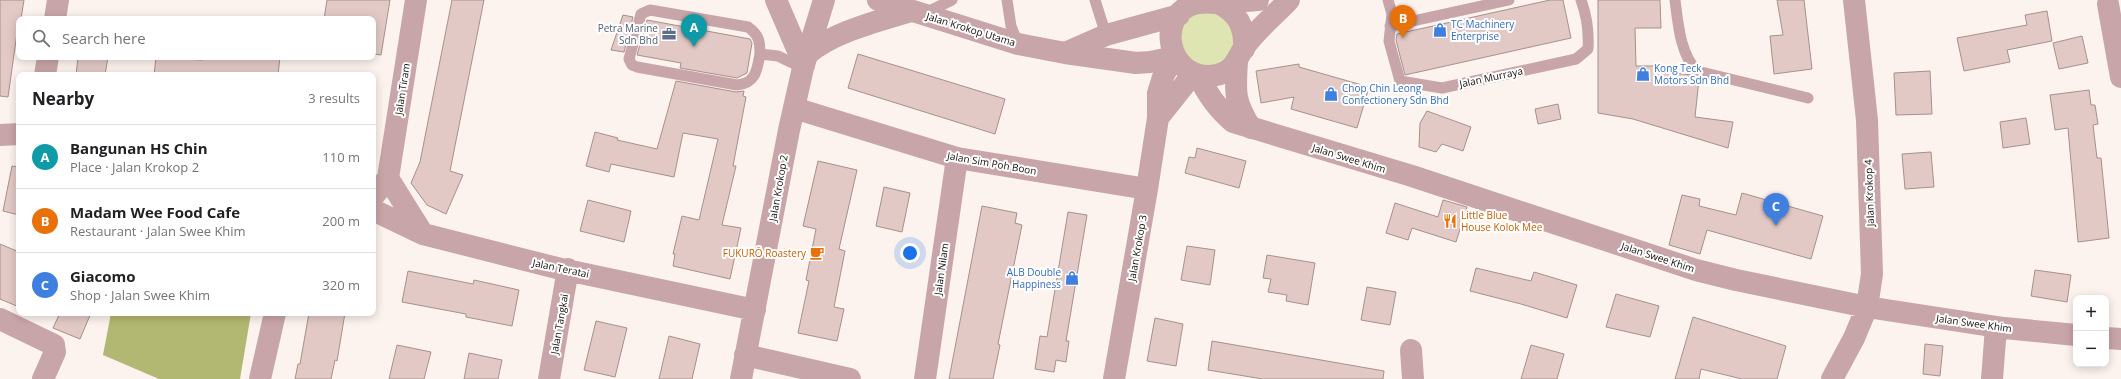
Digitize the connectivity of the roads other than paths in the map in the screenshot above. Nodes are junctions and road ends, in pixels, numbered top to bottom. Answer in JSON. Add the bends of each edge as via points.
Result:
{"nodes":[{"id":1,"x":58,"y":0,"type":"edge"},
{"id":2,"x":416,"y":0,"type":"edge"},
{"id":3,"x":776,"y":0,"type":"edge"},
{"id":4,"x":824,"y":0,"type":"edge"},
{"id":5,"x":878,"y":0,"type":"edge"},
{"id":6,"x":952,"y":0,"type":"edge"},
{"id":7,"x":1007,"y":0,"type":"edge"},
{"id":8,"x":1095,"y":0,"type":"edge"},
{"id":9,"x":1258,"y":0,"type":"edge"},
{"id":10,"x":1289,"y":0,"type":"edge"},
{"id":11,"x":1388,"y":0,"type":"edge"},
{"id":12,"x":1509,"y":0,"type":"edge"},
{"id":13,"x":1581,"y":0,"type":"edge"},
{"id":14,"x":1675,"y":0,"type":"edge"},
{"id":15,"x":1854,"y":0,"type":"edge"},
{"id":16,"x":1218,"y":3,"type":"junction"},
{"id":17,"x":2108,"y":4,"type":"dead end"},
{"id":18,"x":907,"y":8,"type":"edge"},
{"id":19,"x":1179,"y":15,"type":"junction"},
{"id":20,"x":55,"y":16,"type":"edge"},
{"id":21,"x":1390,"y":26,"type":"junction"},
{"id":22,"x":1106,"y":35,"type":"junction"},
{"id":23,"x":1018,"y":44,"type":"junction"},
{"id":24,"x":1065,"y":53,"type":"junction"},
{"id":25,"x":760,"y":54,"type":"junction"},
{"id":26,"x":1240,"y":55,"type":"junction"},
{"id":27,"x":1175,"y":57,"type":"junction"},
{"id":28,"x":48,"y":60,"type":"edge"},
{"id":29,"x":804,"y":63,"type":"junction"},
{"id":30,"x":46,"y":72,"type":"edge"},
{"id":31,"x":1196,"y":75,"type":"junction"},
{"id":32,"x":2121,"y":77,"type":"edge"},
{"id":33,"x":1808,"y":98,"type":"dead end"},
{"id":34,"x":794,"y":108,"type":"junction"},
{"id":35,"x":1158,"y":118,"type":"junction"},
{"id":36,"x":1251,"y":128,"type":"junction"},
{"id":37,"x":16,"y":134,"type":"edge"},
{"id":38,"x":0,"y":135,"type":"edge"},
{"id":39,"x":957,"y":158,"type":"junction"},
{"id":40,"x":388,"y":178,"type":"junction"},
{"id":41,"x":1147,"y":189,"type":"junction"},
{"id":42,"x":376,"y":193,"type":"edge"},
{"id":43,"x":376,"y":211,"type":"edge"},
{"id":44,"x":423,"y":234,"type":"junction"},
{"id":45,"x":568,"y":270,"type":"junction"},
{"id":46,"x":1867,"y":307,"type":"junction"},
{"id":47,"x":754,"y":310,"type":"junction"},
{"id":48,"x":274,"y":316,"type":"edge"},
{"id":49,"x":0,"y":319,"type":"edge"},
{"id":50,"x":1996,"y":327,"type":"junction"},
{"id":51,"x":2073,"y":335,"type":"edge"},
{"id":52,"x":2109,"y":338,"type":"edge"},
{"id":53,"x":2121,"y":339,"type":"edge"},
{"id":54,"x":1411,"y":350,"type":"dead end"},
{"id":55,"x":745,"y":356,"type":"junction"},
{"id":56,"x":43,"y":379,"type":"edge"},
{"id":57,"x":260,"y":379,"type":"edge"},
{"id":58,"x":549,"y":379,"type":"edge"},
{"id":59,"x":741,"y":379,"type":"edge"},
{"id":60,"x":850,"y":379,"type":"edge"},
{"id":61,"x":926,"y":379,"type":"edge"},
{"id":62,"x":1114,"y":379,"type":"edge"},
{"id":63,"x":1413,"y":379,"type":"edge"},
{"id":64,"x":1832,"y":379,"type":"edge"},
{"id":65,"x":1992,"y":379,"type":"edge"}],
"edges":[{"from":1,"to":20,"type":"street"},
{"from":2,"to":40,"type":"street","name":"Jalan Tiram"},
{"from":3,"to":29,"type":"street"},
{"from":4,"to":29,"type":"street","name":"Jalan Krokop 2"},
{"from":5,"to":18,"type":"street","name":"Jalan Krokop Utama"},
{"from":6,"to":18,"type":"lane"},
{"from":7,"to":23,"type":"lane","via":[[1011,26]]},
{"from":8,"to":22,"type":"lane"},
{"from":9,"to":16,"type":"street"},
{"from":10,"to":26,"type":"street"},
{"from":11,"to":21,"type":"lane","name":"Jalan Murraya","via":[[1392,14]]},
{"from":12,"to":21,"type":"lane"},
{"from":13,"to":21,"type":"lane","name":"Jalan Murraya","via":[[1586,13],[1588,49],[1576,59],[1442,88],[1400,81],[1389,41]]},
{"from":14,"to":33,"type":"lane","via":[[1685,52],[1690,64],[1697,70]]},
{"from":15,"to":46,"type":"street","name":"Jalan Krokop 4","via":[[1867,120],[1872,274]]},
{"from":16,"to":19,"type":"street","via":[[1204,1],[1190,5]]},
{"from":16,"to":26,"type":"street","via":[[1231,10],[1240,21],[1245,34]]},
{"from":17,"to":32,"type":"street"},
{"from":18,"to":23,"type":"street","name":"Jalan Krokop Utama"},
{"from":18,"to":29,"type":"street","via":[[816,47]]},
{"from":19,"to":22,"type":"street"},
{"from":19,"to":27,"type":"street","via":[[1172,28],[1170,43]]},
{"from":22,"to":24,"type":"street"},
{"from":23,"to":24,"type":"street","name":"Jalan Krokop Utama"},
{"from":24,"to":27,"type":"street","name":"Jalan Krokop Utama","via":[[1136,63]]},
{"from":25,"to":25,"type":"lane","via":[[760,40],[748,27],[650,10],[641,14],[629,59],[637,68],[737,86],[752,81],[756,75]]},
{"from":25,"to":29,"type":"lane"},
{"from":26,"to":31,"type":"street","via":[[1227,71],[1213,76]]},
{"from":26,"to":36,"type":"street","via":[[1235,90],[1240,111]]},
{"from":27,"to":31,"type":"street","via":[[1182,67]]},
{"from":27,"to":35,"type":"street","name":"Jalan Krokop 3","via":[[1164,74],[1158,93]]},
{"from":28,"to":30,"type":"street"},
{"from":29,"to":34,"type":"street","name":"Jalan Krokop 2"},
{"from":31,"to":35,"type":"street","name":"Jalan Krokop 3"},
{"from":31,"to":36,"type":"street","name":"Jalan Swee Khim","via":[[1219,110],[1233,122]]},
{"from":34,"to":39,"type":"street","name":"Jalan Sim Poh Boon"},
{"from":34,"to":47,"type":"street","name":"Jalan Krokop 2"},
{"from":35,"to":41,"type":"street","name":"Jalan Krokop 3"},
{"from":36,"to":46,"type":"street","name":"Jalan Swee Khim","via":[[1412,176],[1696,270],[1787,292]]},
{"from":37,"to":38,"type":"street"},
{"from":39,"to":41,"type":"street","name":"Jalan Sim Poh Boon"},
{"from":39,"to":61,"type":"street","name":"Jalan Nilam"},
{"from":40,"to":42,"type":"street"},
{"from":40,"to":44,"type":"street"},
{"from":41,"to":62,"type":"street","name":"Jalan Krokop 3"},
{"from":43,"to":44,"type":"street","name":"Jalan Teratai"},
{"from":44,"to":45,"type":"street","name":"Jalan Teratai"},
{"from":45,"to":47,"type":"street","name":"Jalan Teratai"},
{"from":45,"to":58,"type":"street","name":"Jalan Tangkai"},
{"from":46,"to":50,"type":"street","name":"Jalan Swee Khim"},
{"from":46,"to":64,"type":"street","name":"Jalan Krokop 4"},
{"from":47,"to":55,"type":"street","name":"Jalan Krokop 2"},
{"from":48,"to":57,"type":"street"},
{"from":49,"to":56,"type":"street","via":[[54,345],[55,352]]},
{"from":50,"to":51,"type":"street","name":"Jalan Swee Khim"},
{"from":50,"to":65,"type":"street"},
{"from":52,"to":53,"type":"street"},
{"from":54,"to":63,"type":"street"},
{"from":55,"to":59,"type":"street","name":"Jalan Krokop 2"},
{"from":55,"to":60,"type":"street"}]}
